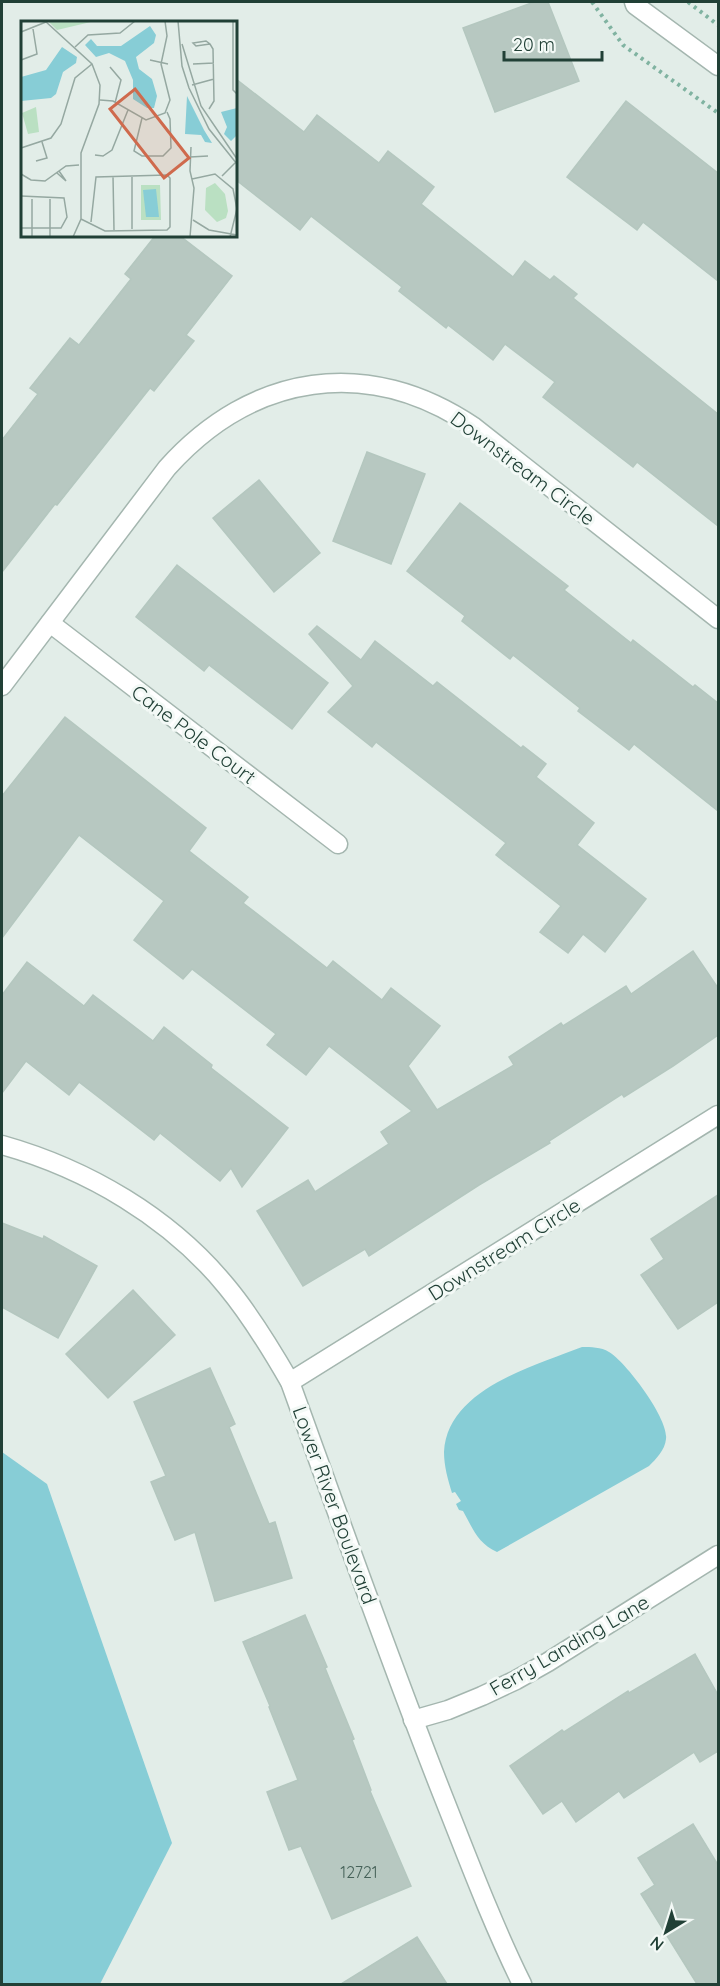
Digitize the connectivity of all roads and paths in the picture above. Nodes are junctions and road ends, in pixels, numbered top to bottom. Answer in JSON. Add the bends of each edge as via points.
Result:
{"nodes":[{"id":1,"x":592,"y":2,"type":"edge"},
{"id":2,"x":634,"y":2,"type":"edge"},
{"id":3,"x":688,"y":2,"type":"edge"},
{"id":4,"x":718,"y":25,"type":"edge"},
{"id":5,"x":718,"y":66,"type":"edge"},
{"id":6,"x":718,"y":113,"type":"edge"},
{"id":7,"x":718,"y":619,"type":"edge"},
{"id":8,"x":50,"y":623,"type":"junction"},
{"id":9,"x":2,"y":686,"type":"edge"},
{"id":10,"x":338,"y":844,"type":"dead end"},
{"id":11,"x":718,"y":1115,"type":"edge"},
{"id":12,"x":2,"y":1145,"type":"edge"},
{"id":13,"x":290,"y":1382,"type":"junction"},
{"id":14,"x":716,"y":1561,"type":"edge"},
{"id":15,"x":413,"y":1720,"type":"junction"},
{"id":16,"x":522,"y":1984,"type":"edge"}],
"edges":[{"from":1,"to":6,"type":"path","via":[[623,45]]},
{"from":2,"to":5,"type":"street"},
{"from":3,"to":4,"type":"path"},
{"from":7,"to":8,"type":"street","name":"Downstream Circle","via":[[453,413],[400,390],[337,382],[255,401],[187,446]]},
{"from":8,"to":9,"type":"street","name":"Downstream Circle"},
{"from":8,"to":10,"type":"street","name":"Cane Pole Court"},
{"from":11,"to":13,"type":"street","name":"Downstream Circle"},
{"from":12,"to":13,"type":"street","name":"Lower River Boulevard","via":[[70,1169],[105,1187],[170,1231],[226,1285]]},
{"from":13,"to":15,"type":"street","name":"Lower River Boulevard"},
{"from":14,"to":15,"type":"street","name":"Ferry Landing Lane","via":[[524,1675],[473,1700]]},
{"from":15,"to":16,"type":"street","name":"Lower River Boulevard"}]}
